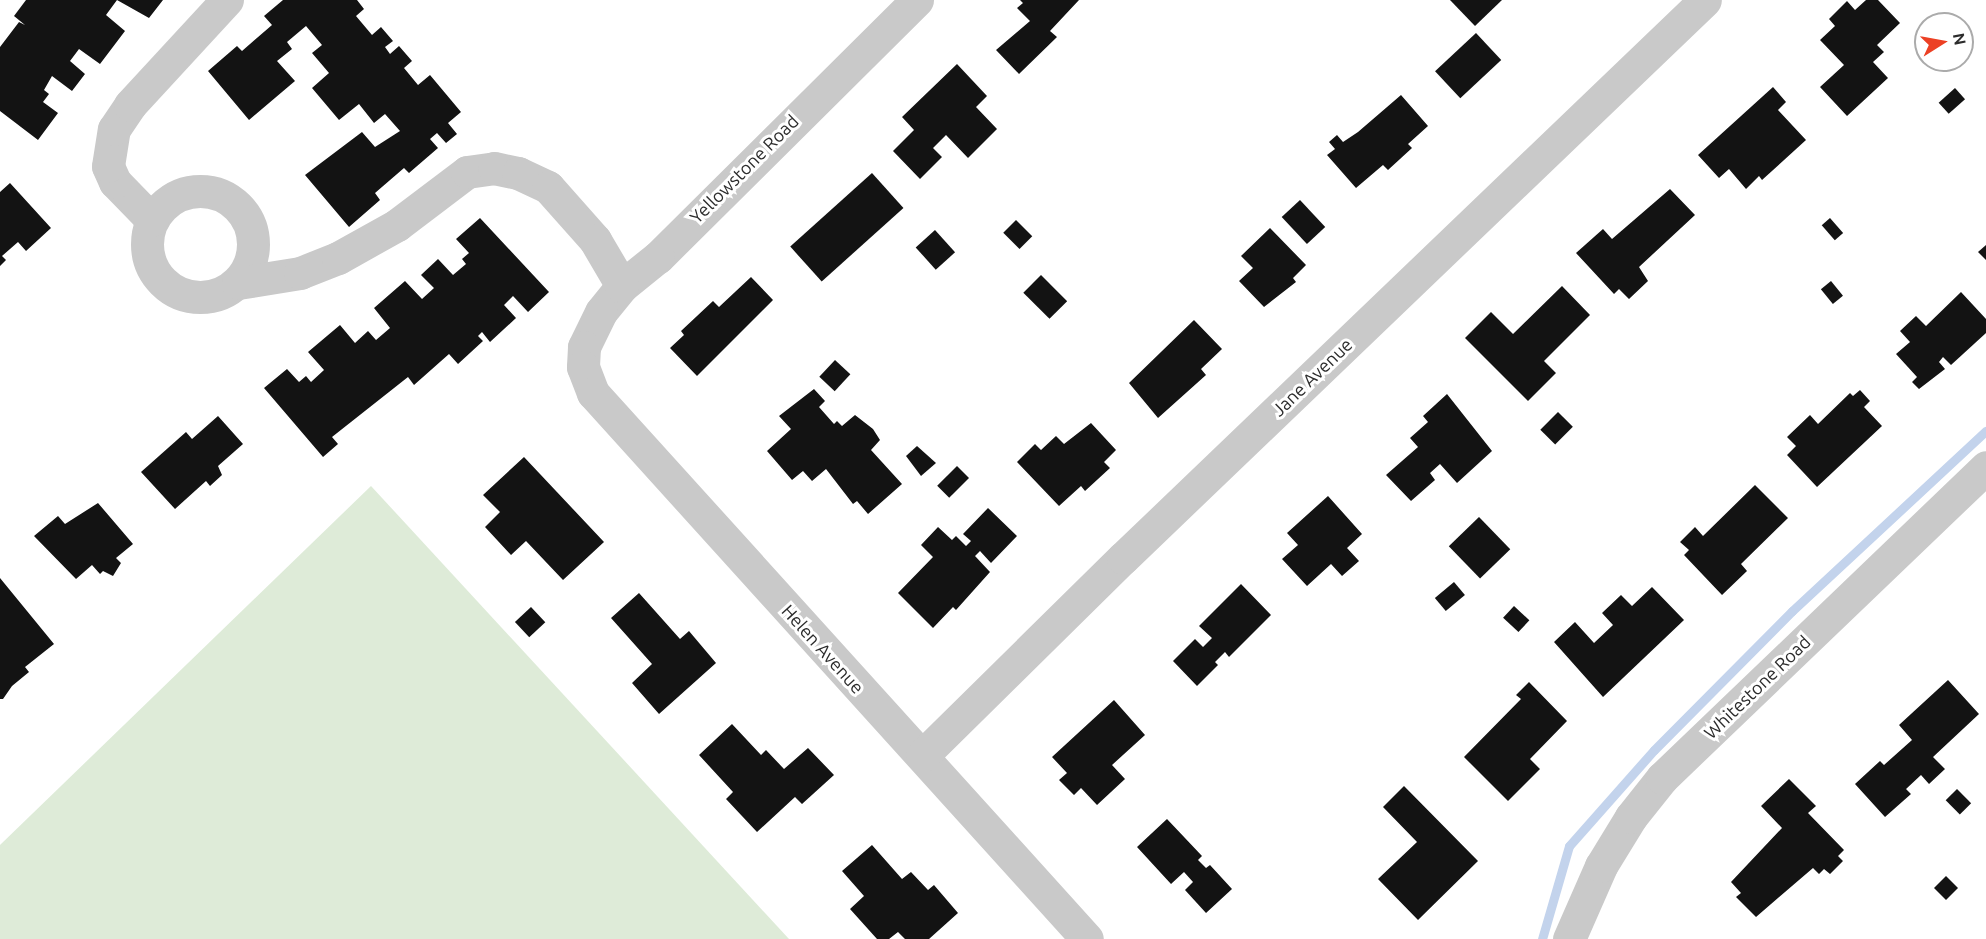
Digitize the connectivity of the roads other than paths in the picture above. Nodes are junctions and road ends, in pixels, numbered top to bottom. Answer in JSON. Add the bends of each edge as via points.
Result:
{"nodes":[{"id":1,"x":227,"y":0,"type":"edge"},
{"id":2,"x":917,"y":0,"type":"edge"},
{"id":3,"x":1705,"y":0,"type":"edge"},
{"id":4,"x":152,"y":220,"type":"junction"},
{"id":5,"x":238,"y":283,"type":"junction"},
{"id":6,"x":622,"y":286,"type":"junction"},
{"id":7,"x":584,"y":347,"type":"joint"},
{"id":8,"x":1986,"y":466,"type":"edge"},
{"id":9,"x":922,"y":756,"type":"junction"},
{"id":10,"x":1087,"y":939,"type":"edge"},
{"id":11,"x":1569,"y":939,"type":"edge"}],
"edges":[{"from":1,"to":4,"type":"street","via":[[130,105],[114,129],[108,166],[115,182]]},
{"from":2,"to":6,"type":"street","name":"Yellowstone Road"},
{"from":3,"to":9,"type":"street","name":"Jane Avenue"},
{"from":4,"to":5,"type":"street","via":[[147,241],[150,262],[161,281],[172,290],[199,298],[226,291]]},
{"from":4,"to":5,"type":"street","via":[[163,205],[196,190],[215,192],[232,201],[245,214],[254,250]]},
{"from":5,"to":6,"type":"street","via":[[300,273],[338,258],[397,225],[460,176],[494,168],[518,173],[548,187],[595,240]]},
{"from":6,"to":7,"type":"street","name":"Yellowstone Road","via":[[601,312]]},
{"from":7,"to":9,"type":"street","name":"Helen Avenue","via":[[583,366],[593,393]]},
{"from":8,"to":11,"type":"street","name":"Whitestone Road","via":[[1662,778],[1631,817],[1601,866]]},
{"from":9,"to":10,"type":"street","name":"Helen Avenue"}]}
